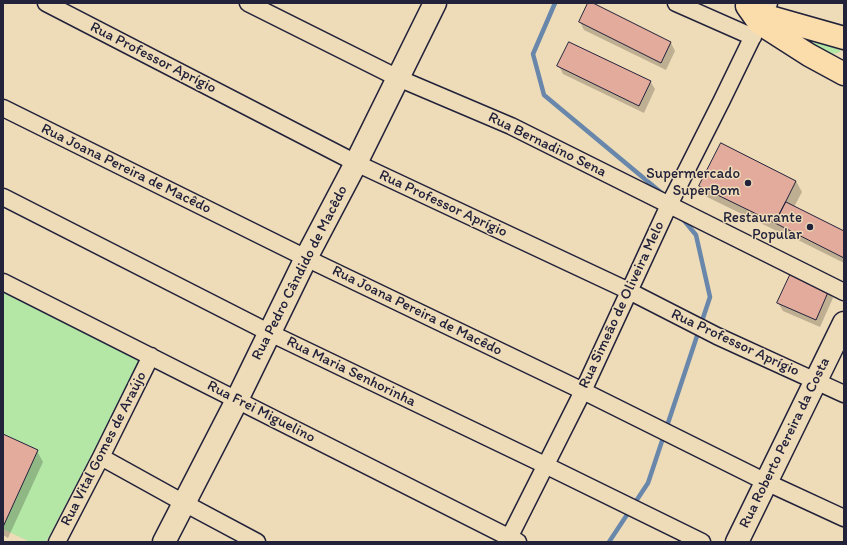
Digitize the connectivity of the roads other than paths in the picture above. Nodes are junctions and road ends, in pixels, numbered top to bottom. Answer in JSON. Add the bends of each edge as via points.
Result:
{"nodes":[{"id":1,"x":46,"y":3,"type":"edge"},
{"id":2,"x":248,"y":3,"type":"edge"},
{"id":3,"x":435,"y":3,"type":"edge"},
{"id":4,"x":676,"y":3,"type":"edge"},
{"id":5,"x":755,"y":15,"type":"edge"},
{"id":6,"x":844,"y":38,"type":"edge"},
{"id":7,"x":844,"y":74,"type":"edge"},
{"id":8,"x":398,"y":78,"type":"junction"},
{"id":9,"x":3,"y":108,"type":"edge"},
{"id":10,"x":356,"y":163,"type":"junction"},
{"id":11,"x":3,"y":197,"type":"edge"},
{"id":12,"x":669,"y":205,"type":"junction"},
{"id":13,"x":306,"y":258,"type":"junction"},
{"id":14,"x":3,"y":282,"type":"edge"},
{"id":15,"x":629,"y":291,"type":"junction"},
{"id":16,"x":844,"y":292,"type":"edge"},
{"id":17,"x":844,"y":323,"type":"edge"},
{"id":18,"x":270,"y":333,"type":"junction"},
{"id":19,"x":151,"y":356,"type":"junction"},
{"id":20,"x":816,"y":381,"type":"junction"},
{"id":21,"x":583,"y":391,"type":"junction"},
{"id":22,"x":844,"y":394,"type":"edge"},
{"id":23,"x":236,"y":400,"type":"junction"},
{"id":24,"x":101,"y":457,"type":"junction"},
{"id":25,"x":545,"y":465,"type":"junction"},
{"id":26,"x":766,"y":482,"type":"junction"},
{"id":27,"x":184,"y":504,"type":"junction"},
{"id":28,"x":844,"y":518,"type":"edge"},
{"id":29,"x":512,"y":540,"type":"edge"},
{"id":30,"x":56,"y":542,"type":"edge"},
{"id":31,"x":164,"y":542,"type":"edge"},
{"id":32,"x":258,"y":542,"type":"edge"},
{"id":33,"x":702,"y":542,"type":"edge"},
{"id":34,"x":737,"y":542,"type":"edge"}],
"edges":[{"from":1,"to":10,"type":"street","name":"Rua Professor Aprígio"},
{"from":2,"to":8,"type":"street","name":"Rua Bernadino Sena"},
{"from":3,"to":8,"type":"street","name":"Rua Pedro Cândido de Macêdo"},
{"from":4,"to":5,"type":"street"},
{"from":5,"to":6,"type":"main road"},
{"from":5,"to":7,"type":"main road","via":[[809,55]]},
{"from":5,"to":12,"type":"street","name":"Rua Simeão de Oliveira Melo"},
{"from":8,"to":10,"type":"street","name":"Rua Pedro Cândido de Macêdo"},
{"from":8,"to":12,"type":"street","name":"Rua Bernadino Sena","via":[[511,126]]},
{"from":9,"to":13,"type":"street","name":"Rua Joana Pereira de Macêdo"},
{"from":10,"to":13,"type":"street","name":"Rua Pedro Cândido de Macêdo"},
{"from":10,"to":15,"type":"street","name":"Rua Professor Aprígio"},
{"from":11,"to":18,"type":"street","name":"Rua Maria Senhorinha"},
{"from":12,"to":15,"type":"street","name":"Rua Simeão de Oliveira Melo"},
{"from":12,"to":16,"type":"street","name":"Rua Bernadino Sena"},
{"from":13,"to":18,"type":"street","name":"Rua Pedro Cândido de Macêdo"},
{"from":13,"to":21,"type":"street","name":"Rua Joana Pereira de Macêdo"},
{"from":14,"to":19,"type":"street","name":"Rua Frei Miguelino"},
{"from":15,"to":20,"type":"street","name":"Rua Professor Aprígio","via":[[717,336]]},
{"from":15,"to":21,"type":"street","name":"Rua Simeão de Oliveira Melo"},
{"from":17,"to":20,"type":"street","name":"Rua Roberto Pereira da Costa"},
{"from":18,"to":23,"type":"street","name":"Rua Pedro Cândido de Macêdo"},
{"from":18,"to":25,"type":"street","name":"Rua Maria Senhorinha"},
{"from":19,"to":23,"type":"street","name":"Rua Frei Miguelino"},
{"from":19,"to":24,"type":"street","name":"Rua Vital Gomes de Araújo"},
{"from":20,"to":22,"type":"street","name":"Rua Professor Aprígio"},
{"from":20,"to":26,"type":"street","name":"Rua Roberto Pereira da Costa"},
{"from":21,"to":25,"type":"street","name":"Rua Simeão de Oliveira Melo"},
{"from":21,"to":26,"type":"street","name":"Rua Joana Pereira de Macêdo"},
{"from":23,"to":27,"type":"street","name":"Rua Pedro Cândido de Macêdo"},
{"from":23,"to":29,"type":"street","name":"Rua Frei Miguelino"},
{"from":24,"to":27,"type":"street"},
{"from":24,"to":30,"type":"street","name":"Rua Vital Gomes de Araújo"},
{"from":25,"to":29,"type":"street","name":"Rua Simeão de Oliveira Melo"},
{"from":25,"to":33,"type":"street","name":"Rua Maria Senhorinha"},
{"from":26,"to":28,"type":"street","name":"Rua Joana Pereira de Macêdo"},
{"from":26,"to":34,"type":"street","name":"Rua Roberto Pereira da Costa"},
{"from":27,"to":31,"type":"street","name":"Rua Pedro Cândido de Macêdo"},
{"from":27,"to":32,"type":"street"}]}
